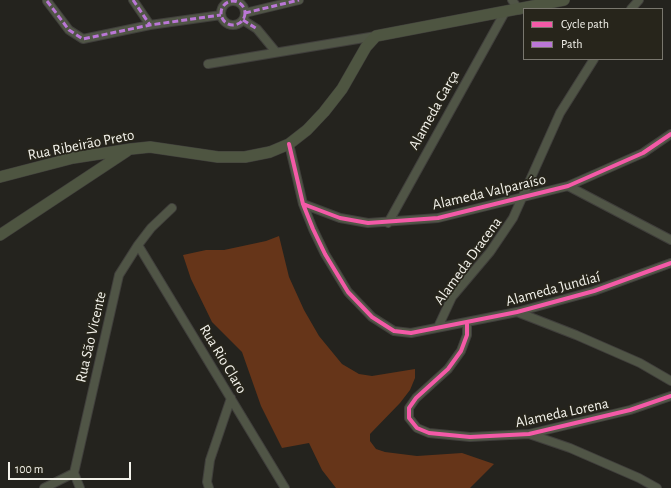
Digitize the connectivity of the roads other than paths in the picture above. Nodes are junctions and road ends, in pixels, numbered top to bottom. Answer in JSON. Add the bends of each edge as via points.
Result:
{"nodes":[{"id":1,"x":133,"y":0,"type":"edge"},
{"id":2,"x":299,"y":0,"type":"edge"},
{"id":3,"x":564,"y":0,"type":"edge"},
{"id":4,"x":639,"y":0,"type":"edge"},
{"id":5,"x":47,"y":1,"type":"dead end"},
{"id":6,"x":227,"y":1,"type":"edge"},
{"id":7,"x":520,"y":5,"type":"edge"},
{"id":8,"x":632,"y":8,"type":"edge"},
{"id":9,"x":505,"y":12,"type":"junction"},
{"id":10,"x":221,"y":15,"type":"junction"},
{"id":11,"x":244,"y":17,"type":"junction"},
{"id":12,"x":150,"y":25,"type":"junction"},
{"id":13,"x":376,"y":36,"type":"junction"},
{"id":14,"x":276,"y":52,"type":"junction"},
{"id":15,"x":593,"y":60,"type":"edge"},
{"id":16,"x":208,"y":64,"type":"dead end"},
{"id":17,"x":671,"y":134,"type":"edge"},
{"id":18,"x":289,"y":144,"type":"junction"},
{"id":19,"x":131,"y":149,"type":"junction"},
{"id":20,"x":0,"y":177,"type":"edge"},
{"id":21,"x":568,"y":186,"type":"junction"},
{"id":22,"x":523,"y":197,"type":"junction"},
{"id":23,"x":303,"y":204,"type":"junction"},
{"id":24,"x":172,"y":208,"type":"dead end"},
{"id":25,"x":388,"y":222,"type":"junction"},
{"id":26,"x":0,"y":235,"type":"edge"},
{"id":27,"x":671,"y":240,"type":"edge"},
{"id":28,"x":138,"y":245,"type":"junction"},
{"id":29,"x":671,"y":263,"type":"edge"},
{"id":30,"x":517,"y":312,"type":"junction"},
{"id":31,"x":467,"y":323,"type":"junction"},
{"id":32,"x":438,"y":327,"type":"junction"},
{"id":33,"x":671,"y":381,"type":"edge"},
{"id":34,"x":671,"y":396,"type":"edge"},
{"id":35,"x":231,"y":398,"type":"junction"},
{"id":36,"x":529,"y":434,"type":"junction"},
{"id":37,"x":74,"y":473,"type":"junction"},
{"id":38,"x":44,"y":488,"type":"edge"},
{"id":39,"x":80,"y":488,"type":"edge"},
{"id":40,"x":209,"y":488,"type":"edge"},
{"id":41,"x":284,"y":488,"type":"edge"},
{"id":42,"x":657,"y":488,"type":"edge"}],
"edges":[{"from":1,"to":12,"type":"street"},
{"from":2,"to":11,"type":"street"},
{"from":3,"to":7,"type":"main road"},
{"from":4,"to":8,"type":"street"},
{"from":5,"to":12,"type":"street","via":[[69,30],[83,39]]},
{"from":6,"to":10,"type":"street"},
{"from":6,"to":11,"type":"street","via":[[240,2]]},
{"from":7,"to":9,"type":"main road"},
{"from":9,"to":13,"type":"main road"},
{"from":9,"to":25,"type":"street","name":"Alameda Garça"},
{"from":10,"to":11,"type":"street","via":[[228,24],[236,25]]},
{"from":10,"to":12,"type":"street"},
{"from":11,"to":14,"type":"street","via":[[258,29]]},
{"from":13,"to":14,"type":"street"},
{"from":13,"to":18,"type":"main road","name":"Rua Ribeirão Preto","via":[[366,47],[342,89],[324,112]]},
{"from":14,"to":16,"type":"street"},
{"from":15,"to":22,"type":"street","name":"Alameda Dracena","via":[[560,113]]},
{"from":17,"to":21,"type":"street","name":"Alameda Valparaíso","via":[[643,153]]},
{"from":18,"to":19,"type":"main road","name":"Rua Ribeirão Preto","via":[[270,152],[245,157],[218,157],[150,147]]},
{"from":18,"to":23,"type":"street","name":"Alameda Jundiaí"},
{"from":19,"to":20,"type":"main road","name":"Rua Ribeirão Preto","via":[[73,158]]},
{"from":19,"to":26,"type":"main road"},
{"from":21,"to":22,"type":"street","name":"Alameda Valparaíso"},
{"from":21,"to":27,"type":"street"},
{"from":22,"to":25,"type":"street","name":"Alameda Valparaíso","via":[[438,218]]},
{"from":22,"to":32,"type":"street","name":"Alameda Dracena","via":[[514,218],[490,252],[452,297]]},
{"from":23,"to":25,"type":"street","name":"Alameda Valparaíso","via":[[340,218],[368,223]]},
{"from":23,"to":32,"type":"street","name":"Alameda Jundiaí","via":[[313,229],[348,292],[372,317],[394,331],[411,333]]},
{"from":24,"to":28,"type":"street","name":"Rua São Vicente"},
{"from":28,"to":35,"type":"street","name":"Rua Rio Claro"},
{"from":28,"to":37,"type":"street","name":"Rua São Vicente","via":[[119,275]]},
{"from":29,"to":30,"type":"street","name":"Alameda Jundiaí","via":[[594,291]]},
{"from":30,"to":31,"type":"street","name":"Alameda Jundiaí"},
{"from":30,"to":33,"type":"street","via":[[576,334]]},
{"from":31,"to":32,"type":"street","name":"Alameda Jundiaí"},
{"from":31,"to":36,"type":"street","name":"Alameda Lorena","via":[[467,335],[461,351],[448,368],[416,398],[409,408],[409,418],[417,428],[429,433],[470,437]]},
{"from":34,"to":36,"type":"street","name":"Alameda Lorena","via":[[630,410]]},
{"from":35,"to":40,"type":"street","via":[[210,460],[207,482]]},
{"from":35,"to":41,"type":"street","name":"Rua Rio Claro"},
{"from":36,"to":42,"type":"street","via":[[570,448]]},
{"from":37,"to":38,"type":"street"},
{"from":37,"to":39,"type":"street"}]}
